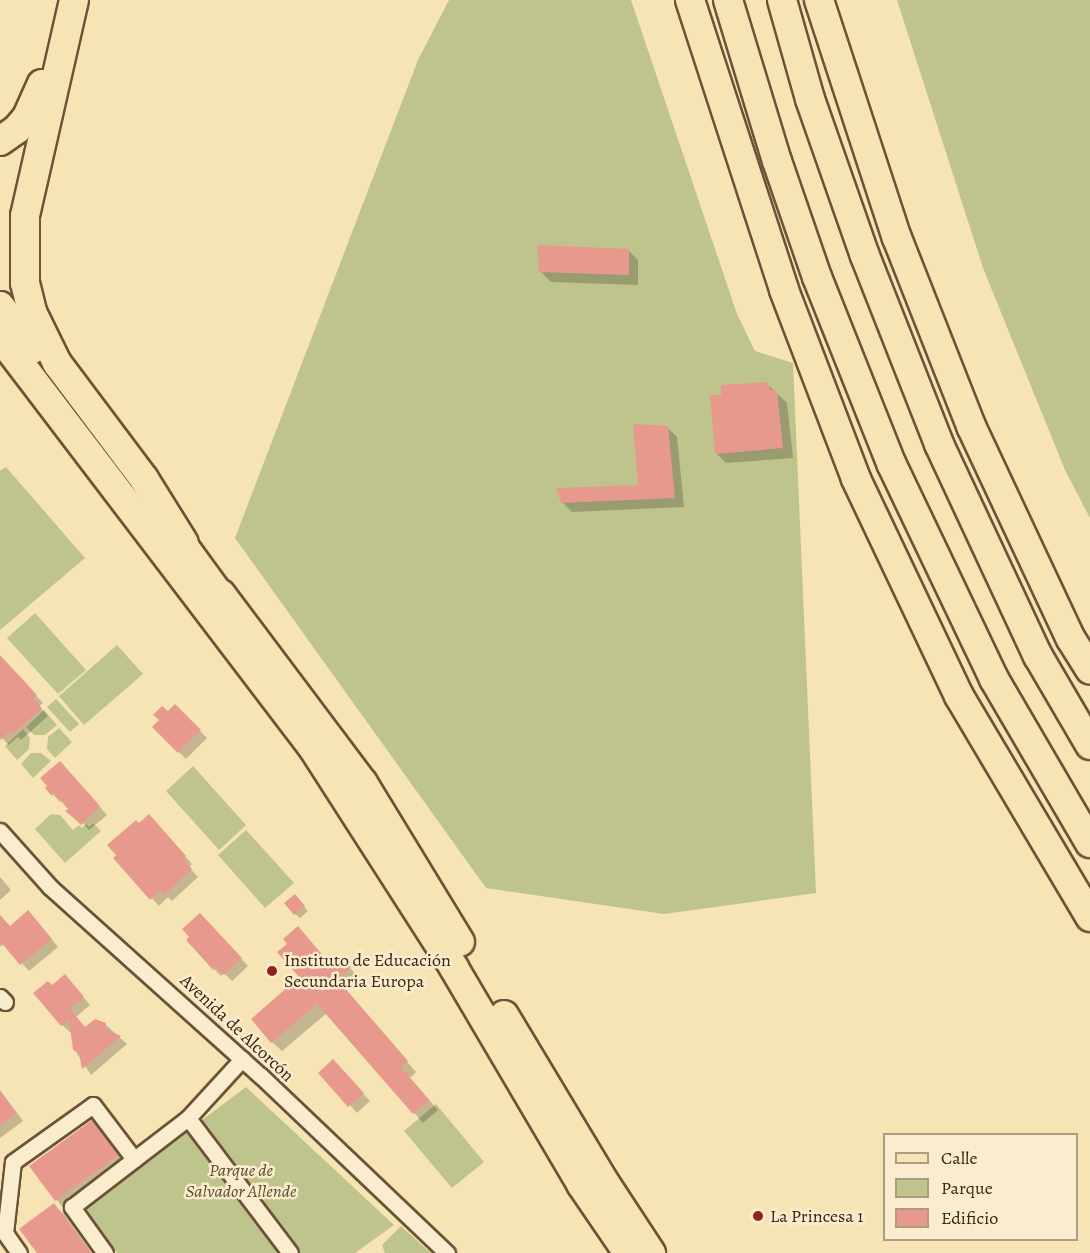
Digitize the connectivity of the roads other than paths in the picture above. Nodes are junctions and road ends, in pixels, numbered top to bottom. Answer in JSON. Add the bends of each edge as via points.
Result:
{"nodes":[{"id":1,"x":62,"y":0,"type":"edge"},
{"id":2,"x":74,"y":0,"type":"edge"},
{"id":3,"x":690,"y":0,"type":"edge"},
{"id":4,"x":728,"y":0,"type":"edge"},
{"id":5,"x":782,"y":0,"type":"edge"},
{"id":6,"x":819,"y":0,"type":"edge"},
{"id":7,"x":0,"y":141,"type":"edge"},
{"id":8,"x":0,"y":306,"type":"edge"},
{"id":9,"x":0,"y":337,"type":"edge"},
{"id":10,"x":0,"y":352,"type":"edge"},
{"id":11,"x":104,"y":476,"type":"junction"},
{"id":12,"x":184,"y":543,"type":"junction"},
{"id":13,"x":221,"y":594,"type":"joint"},
{"id":14,"x":1090,"y":669,"type":"edge"},
{"id":15,"x":1090,"y":745,"type":"edge"},
{"id":16,"x":0,"y":831,"type":"edge"},
{"id":17,"x":1090,"y":843,"type":"edge"},
{"id":18,"x":1090,"y":917,"type":"edge"},
{"id":19,"x":242,"y":1059,"type":"junction"},
{"id":20,"x":557,"y":1101,"type":"junction"},
{"id":21,"x":188,"y":1119,"type":"junction"},
{"id":22,"x":134,"y":1159,"type":"junction"},
{"id":23,"x":593,"y":1203,"type":"junction"},
{"id":24,"x":19,"y":1253,"type":"edge"},
{"id":25,"x":105,"y":1253,"type":"edge"},
{"id":26,"x":290,"y":1253,"type":"edge"},
{"id":27,"x":447,"y":1253,"type":"edge"},
{"id":28,"x":617,"y":1253,"type":"edge"},
{"id":29,"x":628,"y":1253,"type":"edge"},
{"id":30,"x":651,"y":1253,"type":"edge"},
{"id":31,"x":665,"y":1253,"type":"edge"}],
"edges":[{"from":1,"to":7,"type":"highway","via":[[36,100],[17,129]]},
{"from":2,"to":12,"type":"highway","via":[[25,216],[25,282],[32,312],[57,363],[144,479]]},
{"from":3,"to":18,"type":"highway","via":[[784,290],[856,479],[959,696]]},
{"from":4,"to":17,"type":"highway","via":[[817,277],[892,465],[994,679]]},
{"from":5,"to":15,"type":"highway","via":[[810,99],[861,245],[939,444],[1038,656]]},
{"from":6,"to":14,"type":"highway","via":[[897,238],[970,426],[1071,639]]},
{"from":8,"to":12,"type":"highway"},
{"from":9,"to":11,"type":"highway"},
{"from":10,"to":11,"type":"highway"},
{"from":11,"to":23,"type":"highway","via":[[313,748],[454,968]]},
{"from":12,"to":13,"type":"main road"},
{"from":13,"to":20,"type":"highway","via":[[363,783]]},
{"from":16,"to":19,"type":"street","name":"Avenida de Alcorcón","via":[[50,887]]},
{"from":19,"to":21,"type":"street"},
{"from":19,"to":27,"type":"street","name":"Avenida de Alcorcón"},
{"from":20,"to":30,"type":"highway"},
{"from":20,"to":31,"type":"highway"},
{"from":21,"to":22,"type":"street"},
{"from":21,"to":26,"type":"street"},
{"from":22,"to":24,"type":"street","via":[[93,1105],[13,1162],[5,1233]]},
{"from":22,"to":25,"type":"street","via":[[72,1207]]},
{"from":23,"to":28,"type":"highway"},
{"from":23,"to":29,"type":"highway"}]}
